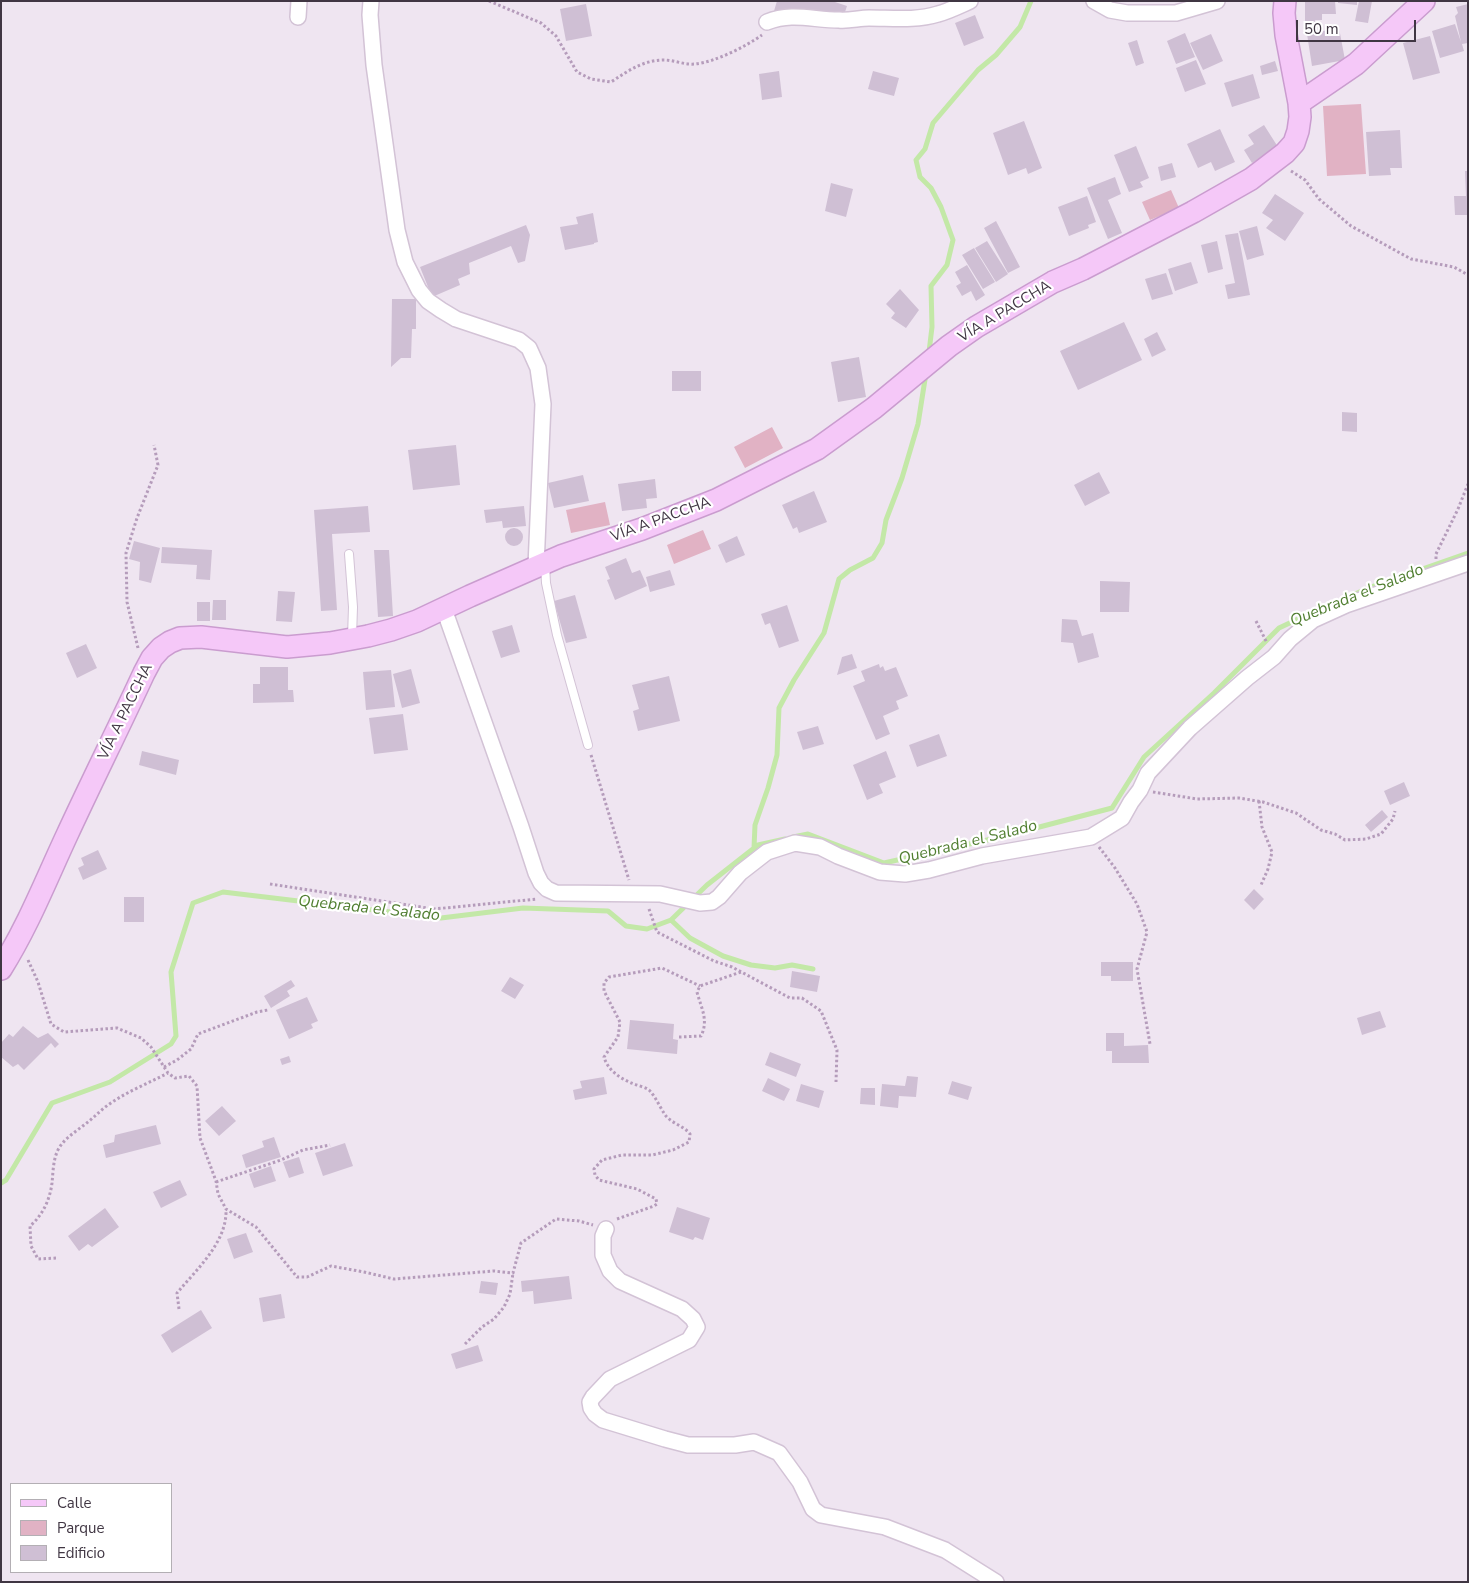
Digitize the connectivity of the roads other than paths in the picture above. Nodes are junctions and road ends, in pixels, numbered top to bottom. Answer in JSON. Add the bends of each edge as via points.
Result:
{"nodes":[{"id":1,"x":299,"y":1,"type":"edge"},
{"id":2,"x":371,"y":1,"type":"edge"},
{"id":3,"x":970,"y":1,"type":"edge"},
{"id":4,"x":1094,"y":1,"type":"edge"},
{"id":5,"x":1217,"y":1,"type":"edge"},
{"id":6,"x":1285,"y":1,"type":"edge"},
{"id":7,"x":1424,"y":1,"type":"edge"},
{"id":8,"x":298,"y":17,"type":"dead end"},
{"id":9,"x":767,"y":22,"type":"road end"},
{"id":10,"x":1299,"y":103,"type":"junction"},
{"id":11,"x":349,"y":554,"type":"dead end"},
{"id":12,"x":1468,"y":563,"type":"edge"},
{"id":13,"x":541,"y":564,"type":"junction"},
{"id":14,"x":444,"y":609,"type":"junction"},
{"id":15,"x":352,"y":639,"type":"junction"},
{"id":16,"x":588,"y":745,"type":"road end"},
{"id":17,"x":1,"y":968,"type":"edge"},
{"id":18,"x":606,"y":1229,"type":"road end"},
{"id":19,"x":996,"y":1582,"type":"edge"}],
"edges":[{"from":1,"to":8,"type":"street"},
{"from":2,"to":13,"type":"street","via":[[374,65],[405,262],[428,301],[456,318],[519,340],[529,348],[538,368],[543,404]]},
{"from":3,"to":9,"type":"street","via":[[919,18],[840,21],[780,17]]},
{"from":4,"to":5,"type":"street","via":[[1110,10],[1176,13]]},
{"from":6,"to":10,"type":"main road","name":"VÍA A PACCHA","via":[[1286,35]]},
{"from":7,"to":10,"type":"main road","via":[[1356,64]]},
{"from":10,"to":13,"type":"main road","name":"VÍA A PACCHA","via":[[1294,143],[1251,180],[1053,282],[976,327],[817,449],[716,500]]},
{"from":11,"to":15,"type":"lane"},
{"from":12,"to":14,"type":"street","via":[[1346,605],[1313,620],[1190,728],[1148,773],[1122,818],[1091,837],[982,856],[905,874],[880,872],[820,846],[795,844],[767,852],[740,873],[719,897],[712,902],[700,903],[660,894],[556,893],[541,883]]},
{"from":13,"to":14,"type":"main road","name":"VÍA A PACCHA"},
{"from":13,"to":16,"type":"lane"},
{"from":14,"to":15,"type":"main road","name":"VÍA A PACCHA","via":[[391,630]]},
{"from":15,"to":17,"type":"main road","name":"VÍA A PACCHA","via":[[287,648],[180,638],[161,648],[144,673],[34,909]]},
{"from":18,"to":19,"type":"street","via":[[603,1255],[610,1272],[620,1281],[682,1309],[697,1327],[690,1340],[610,1379],[590,1402],[595,1414],[618,1425],[688,1445],[754,1442],[779,1453],[800,1482],[813,1509],[821,1515],[885,1527],[945,1550]]}]}
